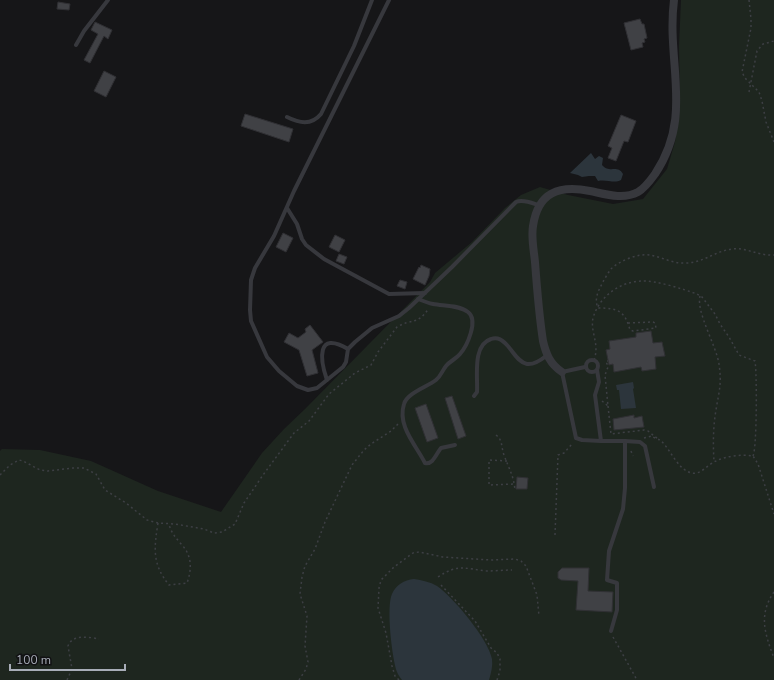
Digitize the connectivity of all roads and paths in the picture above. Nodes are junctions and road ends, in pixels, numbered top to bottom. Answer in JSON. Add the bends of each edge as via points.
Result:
{"nodes":[{"id":1,"x":108,"y":0,"type":"edge"},
{"id":2,"x":372,"y":0,"type":"edge"},
{"id":3,"x":389,"y":0,"type":"edge"},
{"id":4,"x":674,"y":0,"type":"edge"},
{"id":5,"x":749,"y":0,"type":"edge"},
{"id":6,"x":774,"y":41,"type":"edge"},
{"id":7,"x":76,"y":45,"type":"dead end"},
{"id":8,"x":751,"y":82,"type":"junction"},
{"id":9,"x":749,"y":92,"type":"dead end"},
{"id":10,"x":287,"y":117,"type":"dead end"},
{"id":11,"x":774,"y":142,"type":"edge"},
{"id":12,"x":538,"y":205,"type":"junction"},
{"id":13,"x":287,"y":208,"type":"junction"},
{"id":14,"x":774,"y":255,"type":"edge"},
{"id":15,"x":425,"y":293,"type":"junction"},
{"id":16,"x":700,"y":296,"type":"junction"},
{"id":17,"x":418,"y":299,"type":"junction"},
{"id":18,"x":430,"y":304,"type":"junction"},
{"id":19,"x":598,"y":308,"type":"junction"},
{"id":20,"x":628,"y":323,"type":"junction"},
{"id":21,"x":348,"y":349,"type":"junction"},
{"id":22,"x":546,"y":356,"type":"junction"},
{"id":23,"x":594,"y":360,"type":"junction"},
{"id":24,"x":608,"y":361,"type":"dead end"},
{"id":25,"x":585,"y":367,"type":"junction"},
{"id":26,"x":597,"y":370,"type":"junction"},
{"id":27,"x":562,"y":372,"type":"junction"},
{"id":28,"x":328,"y":380,"type":"junction"},
{"id":29,"x":595,"y":395,"type":"junction"},
{"id":30,"x":474,"y":396,"type":"dead end"},
{"id":31,"x":608,"y":406,"type":"junction"},
{"id":32,"x":404,"y":416,"type":"junction"},
{"id":33,"x":496,"y":435,"type":"dead end"},
{"id":34,"x":576,"y":438,"type":"junction"},
{"id":35,"x":658,"y":440,"type":"junction"},
{"id":36,"x":601,"y":441,"type":"junction"},
{"id":37,"x":625,"y":441,"type":"junction"},
{"id":38,"x":640,"y":442,"type":"junction"},
{"id":39,"x":455,"y":445,"type":"dead end"},
{"id":40,"x":753,"y":456,"type":"junction"},
{"id":41,"x":508,"y":462,"type":"junction"},
{"id":42,"x":714,"y":462,"type":"junction"},
{"id":43,"x":0,"y":476,"type":"edge"},
{"id":44,"x":515,"y":484,"type":"junction"},
{"id":45,"x":654,"y":487,"type":"dead end"},
{"id":46,"x":515,"y":491,"type":"dead end"},
{"id":47,"x":774,"y":514,"type":"edge"},
{"id":48,"x":158,"y":523,"type":"junction"},
{"id":49,"x":168,"y":524,"type":"junction"},
{"id":50,"x":555,"y":536,"type":"dead end"},
{"id":51,"x":512,"y":570,"type":"dead end"},
{"id":52,"x":438,"y":577,"type":"dead end"},
{"id":53,"x":442,"y":585,"type":"dead end"},
{"id":54,"x":774,"y":592,"type":"edge"},
{"id":55,"x":539,"y":616,"type":"dead end"},
{"id":56,"x":611,"y":632,"type":"joint"},
{"id":57,"x":99,"y":638,"type":"dead end"},
{"id":58,"x":774,"y":658,"type":"edge"},
{"id":59,"x":67,"y":680,"type":"edge"},
{"id":60,"x":299,"y":680,"type":"edge"},
{"id":61,"x":399,"y":680,"type":"edge"},
{"id":62,"x":497,"y":680,"type":"edge"},
{"id":63,"x":637,"y":680,"type":"edge"}],
"edges":[{"from":1,"to":7,"type":"lane"},
{"from":2,"to":10,"type":"lane","via":[[354,46],[321,114],[311,122],[305,123]]},
{"from":3,"to":13,"type":"lane"},
{"from":4,"to":12,"type":"street","via":[[676,116],[669,148],[656,173],[645,186],[631,194],[615,196],[579,189],[562,190],[548,195]]},
{"from":5,"to":8,"type":"path","via":[[751,28],[742,72]]},
{"from":6,"to":8,"type":"path","via":[[759,47]]},
{"from":8,"to":9,"type":"path"},
{"from":8,"to":11,"type":"path","via":[[759,92]]},
{"from":12,"to":15,"type":"lane","via":[[520,200],[516,202]]},
{"from":12,"to":22,"type":"street","via":[[532,231],[540,324]]},
{"from":13,"to":15,"type":"lane","via":[[306,245],[324,259],[389,294]]},
{"from":13,"to":28,"type":"lane","via":[[251,280],[252,321],[267,357],[287,380],[308,390],[317,388]]},
{"from":14,"to":19,"type":"path","via":[[732,249],[686,264],[650,255],[631,257],[611,269],[598,291]]},
{"from":15,"to":17,"type":"lane"},
{"from":16,"to":19,"type":"path","via":[[671,286],[637,282],[612,292],[602,299]]},
{"from":16,"to":40,"type":"path","via":[[715,314],[739,355],[755,361]]},
{"from":16,"to":42,"type":"path","via":[[701,309],[718,362],[721,384],[714,427]]},
{"from":17,"to":18,"type":"lane"},
{"from":17,"to":21,"type":"lane","via":[[400,316],[372,328]]},
{"from":18,"to":32,"type":"lane","via":[[470,313],[472,330],[462,352],[447,365],[440,376],[406,400]]},
{"from":18,"to":49,"type":"path","via":[[420,319],[397,327],[370,365],[355,373],[330,394],[309,420],[294,433],[244,503],[234,525],[218,533]]},
{"from":19,"to":20,"type":"path","via":[[615,309],[625,316]]},
{"from":19,"to":23,"type":"path","via":[[593,323],[597,345]]},
{"from":20,"to":20,"type":"path","via":[[630,330],[633,331],[656,328],[653,322]]},
{"from":21,"to":28,"type":"lane","via":[[343,367]]},
{"from":21,"to":28,"type":"lane","via":[[332,342],[324,348],[321,360]]},
{"from":22,"to":27,"type":"street"},
{"from":22,"to":30,"type":"lane","via":[[532,364],[525,364],[505,342],[498,338],[489,339],[481,348],[477,359],[477,392]]},
{"from":23,"to":25,"type":"lane","via":[[587,362]]},
{"from":23,"to":26,"type":"lane","via":[[598,364]]},
{"from":24,"to":31,"type":"path","via":[[605,375]]},
{"from":25,"to":26,"type":"lane","via":[[590,373]]},
{"from":25,"to":27,"type":"lane"},
{"from":26,"to":29,"type":"lane","via":[[599,382]]},
{"from":27,"to":34,"type":"lane"},
{"from":29,"to":31,"type":"path"},
{"from":29,"to":36,"type":"lane"},
{"from":31,"to":35,"type":"path","via":[[611,434],[644,430]]},
{"from":32,"to":39,"type":"lane","via":[[409,437],[424,463],[432,462],[441,448]]},
{"from":32,"to":60,"type":"path","via":[[395,429],[371,444],[355,461],[307,563],[300,594],[307,616],[305,646],[308,662]]},
{"from":33,"to":41,"type":"path","via":[[501,440]]},
{"from":34,"to":36,"type":"lane"},
{"from":34,"to":50,"type":"path","via":[[564,453],[558,455]]},
{"from":35,"to":38,"type":"path","via":[[648,436]]},
{"from":35,"to":42,"type":"path","via":[[683,468],[692,473],[700,473]]},
{"from":36,"to":37,"type":"lane"},
{"from":37,"to":38,"type":"lane"},
{"from":37,"to":56,"type":"lane","via":[[623,509],[609,550],[607,580],[617,584],[617,610]]},
{"from":38,"to":45,"type":"lane","via":[[645,446]]},
{"from":40,"to":42,"type":"path","via":[[732,456]]},
{"from":40,"to":47,"type":"path"},
{"from":41,"to":44,"type":"path"},
{"from":41,"to":44,"type":"path","via":[[489,460],[489,485]]},
{"from":43,"to":48,"type":"path","via":[[21,460],[45,471],[84,468],[96,474],[106,490],[144,518]]},
{"from":44,"to":46,"type":"path"},
{"from":48,"to":49,"type":"path"},
{"from":48,"to":49,"type":"path","via":[[154,556],[158,569],[169,585],[187,583],[190,575],[188,553],[170,531]]},
{"from":51,"to":52,"type":"path","via":[[486,571],[459,567]]},
{"from":53,"to":62,"type":"path","via":[[475,621],[491,648],[497,653],[500,659]]},
{"from":54,"to":58,"type":"path","via":[[764,613],[768,642]]},
{"from":55,"to":61,"type":"path","via":[[537,595],[522,561],[413,553],[381,580],[379,588],[378,608],[392,666]]},
{"from":56,"to":63,"type":"path"},
{"from":57,"to":59,"type":"path","via":[[76,638],[70,643],[68,646],[72,669]]}]}
